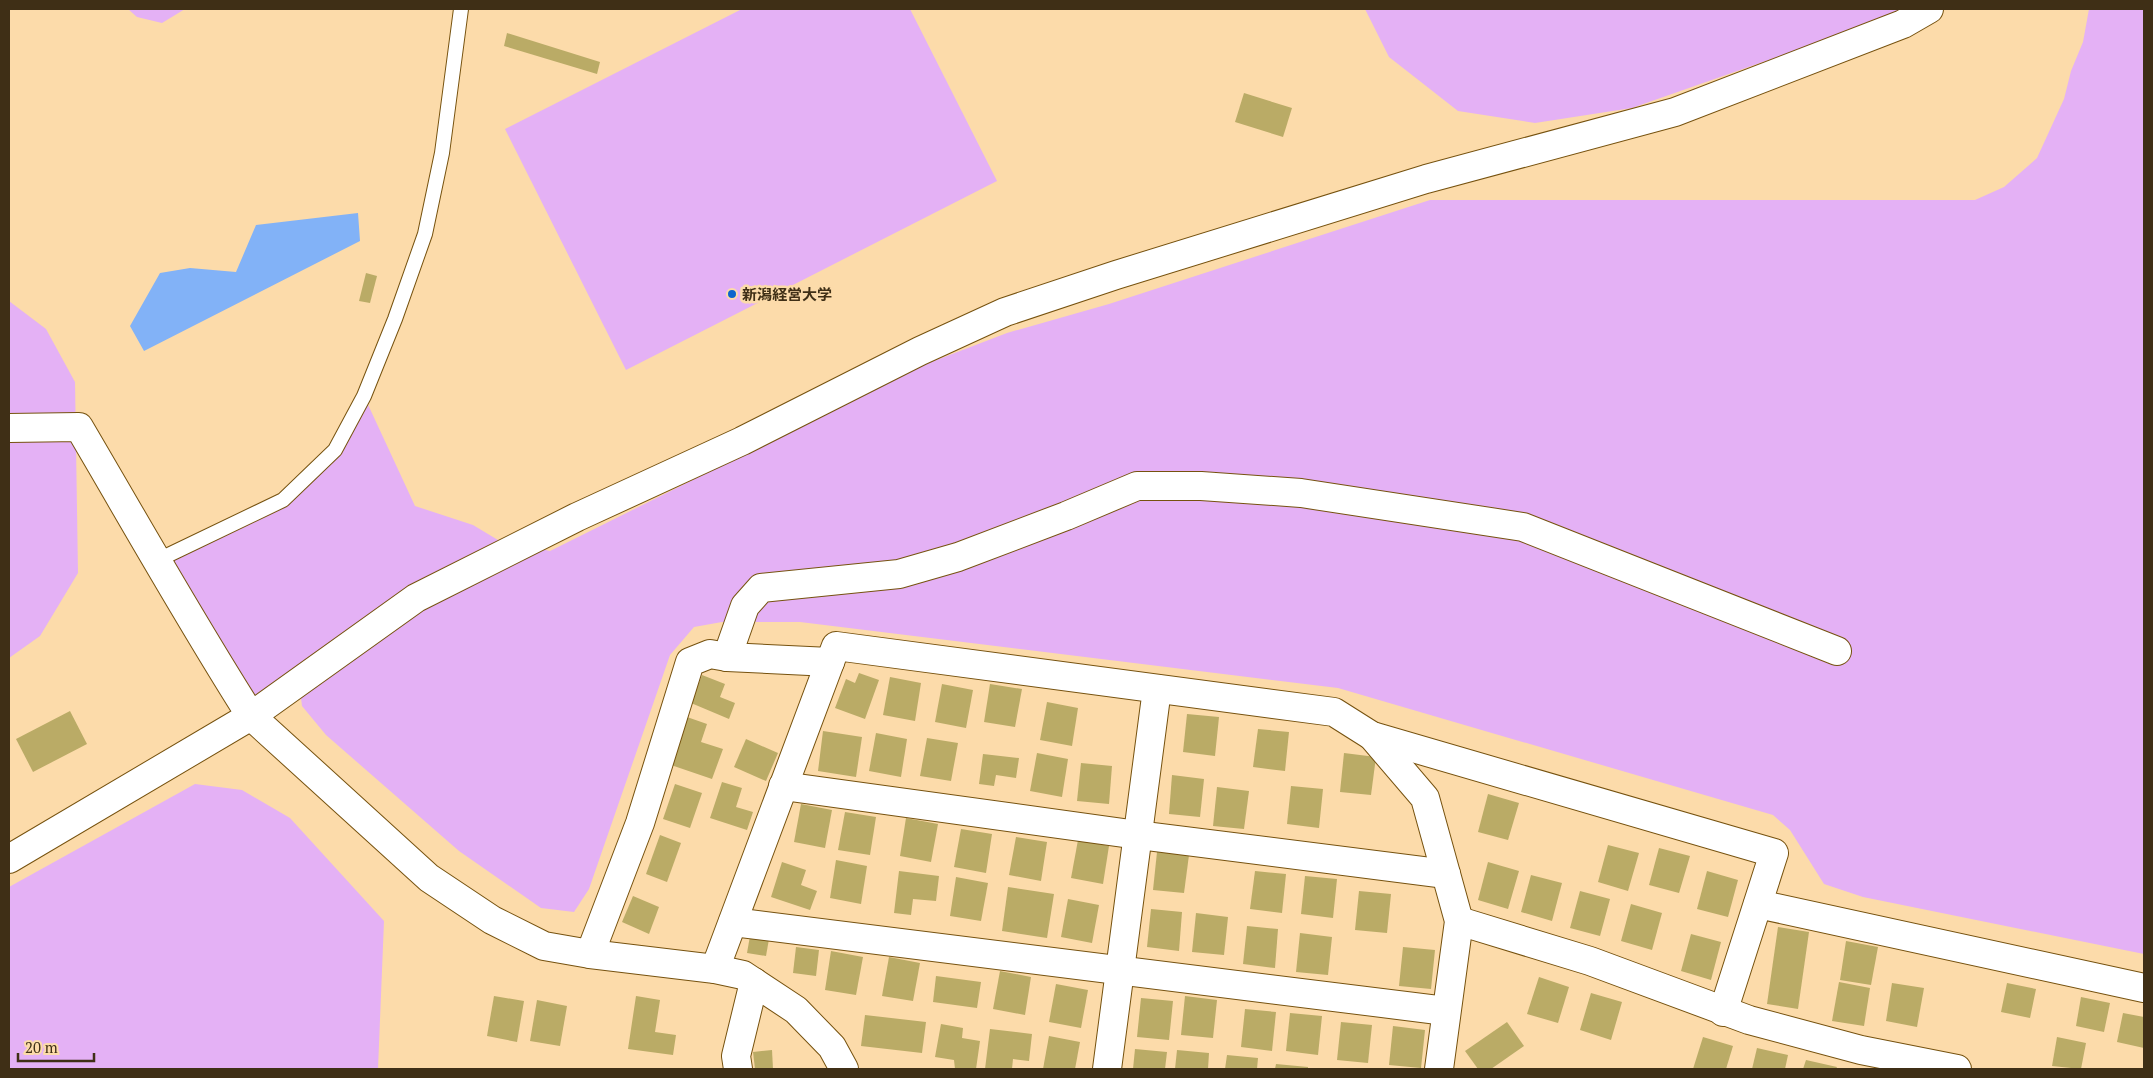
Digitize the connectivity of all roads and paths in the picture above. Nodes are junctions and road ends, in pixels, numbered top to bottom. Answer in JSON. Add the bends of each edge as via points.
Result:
{"nodes":[{"id":1,"x":461,"y":9,"type":"edge"},
{"id":2,"x":1929,"y":9,"type":"edge"},
{"id":3,"x":9,"y":428,"type":"edge"},
{"id":4,"x":158,"y":560,"type":"junction"},
{"id":5,"x":1837,"y":651,"type":"dead end"},
{"id":6,"x":727,"y":657,"type":"junction"},
{"id":7,"x":830,"y":662,"type":"junction"},
{"id":8,"x":1157,"y":688,"type":"junction"},
{"id":9,"x":251,"y":716,"type":"junction"},
{"id":10,"x":1372,"y":736,"type":"junction"},
{"id":11,"x":783,"y":786,"type":"junction"},
{"id":12,"x":1138,"y":835,"type":"junction"},
{"id":13,"x":9,"y":859,"type":"edge"},
{"id":14,"x":1446,"y":874,"type":"junction"},
{"id":15,"x":1758,"y":904,"type":"junction"},
{"id":16,"x":1459,"y":921,"type":"junction"},
{"id":17,"x":733,"y":922,"type":"junction"},
{"id":18,"x":590,"y":954,"type":"junction"},
{"id":19,"x":715,"y":969,"type":"junction"},
{"id":20,"x":1120,"y":971,"type":"junction"},
{"id":21,"x":754,"y":982,"type":"junction"},
{"id":22,"x":2144,"y":988,"type":"edge"},
{"id":23,"x":1446,"y":1011,"type":"junction"},
{"id":24,"x":1723,"y":1012,"type":"junction"},
{"id":25,"x":1859,"y":1060,"type":"edge"},
{"id":26,"x":738,"y":1069,"type":"edge"},
{"id":27,"x":844,"y":1069,"type":"edge"},
{"id":28,"x":1107,"y":1069,"type":"edge"},
{"id":29,"x":1439,"y":1069,"type":"edge"},
{"id":30,"x":1957,"y":1069,"type":"edge"}],
"edges":[{"from":1,"to":4,"type":"lane","via":[[442,154],[425,234],[364,396],[335,450],[282,500]]},
{"from":2,"to":9,"type":"street","via":[[1903,24],[1675,112],[1426,179],[1005,312],[920,350],[742,441],[577,517],[416,598]]},
{"from":3,"to":4,"type":"street","via":[[79,428]]},
{"from":4,"to":9,"type":"street"},
{"from":5,"to":6,"type":"street","via":[[1523,528],[1301,493],[1201,486],[1137,486],[958,557],[899,574],[761,588],[745,606]]},
{"from":6,"to":7,"type":"street"},
{"from":6,"to":18,"type":"street","via":[[710,654],[690,662],[640,823]]},
{"from":7,"to":8,"type":"street","via":[[836,646]]},
{"from":7,"to":11,"type":"street"},
{"from":8,"to":10,"type":"street","via":[[1334,712]]},
{"from":8,"to":12,"type":"street"},
{"from":9,"to":13,"type":"street"},
{"from":9,"to":18,"type":"street","via":[[429,878],[492,920],[544,946]]},
{"from":10,"to":14,"type":"street","via":[[1424,798]]},
{"from":10,"to":15,"type":"street","via":[[1774,853]]},
{"from":11,"to":12,"type":"street"},
{"from":11,"to":17,"type":"street"},
{"from":12,"to":14,"type":"street"},
{"from":12,"to":20,"type":"street"},
{"from":14,"to":16,"type":"street"},
{"from":15,"to":22,"type":"street"},
{"from":15,"to":24,"type":"street"},
{"from":16,"to":23,"type":"street"},
{"from":16,"to":24,"type":"street","via":[[1590,961]]},
{"from":17,"to":19,"type":"street"},
{"from":17,"to":20,"type":"street"},
{"from":18,"to":19,"type":"street"},
{"from":19,"to":21,"type":"street","via":[[743,974]]},
{"from":20,"to":23,"type":"street"},
{"from":20,"to":28,"type":"street"},
{"from":21,"to":26,"type":"street","via":[[736,1056]]},
{"from":21,"to":27,"type":"street","via":[[796,1010],[832,1047]]},
{"from":23,"to":29,"type":"street"},
{"from":24,"to":25,"type":"street"},
{"from":25,"to":30,"type":"street"}]}
